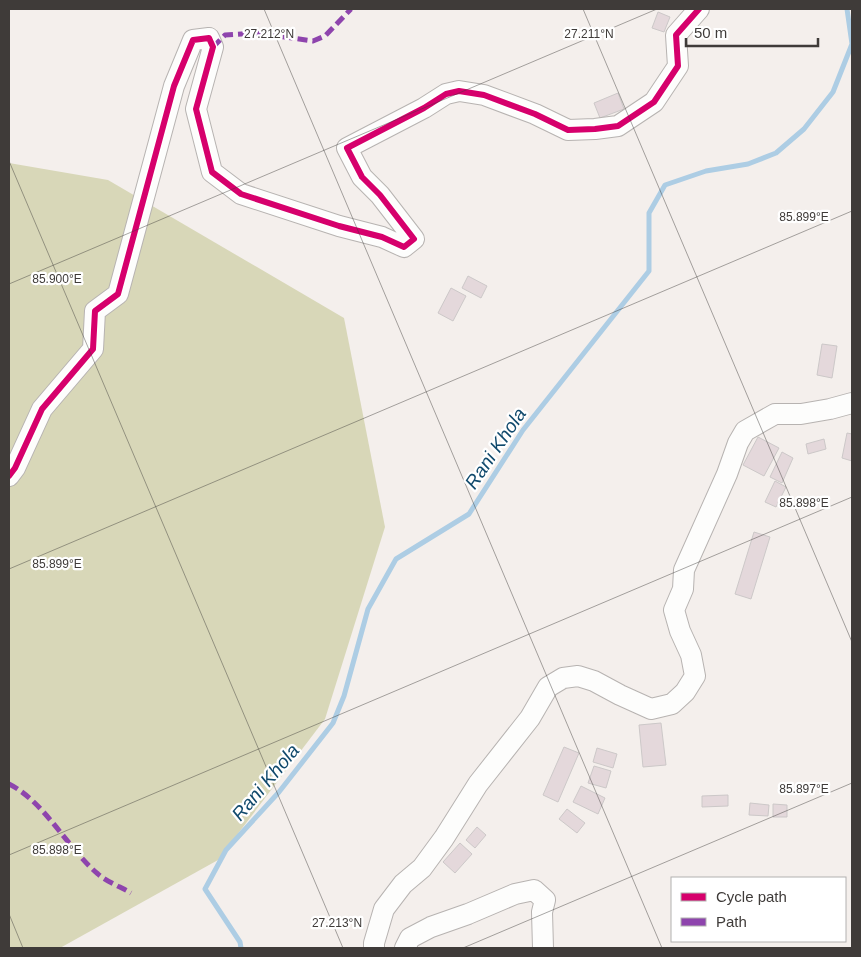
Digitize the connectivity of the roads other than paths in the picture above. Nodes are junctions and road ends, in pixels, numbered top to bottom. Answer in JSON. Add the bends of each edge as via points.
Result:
{"nodes":[{"id":1,"x":698,"y":9,"type":"edge"},
{"id":2,"x":852,"y":403,"type":"edge"},
{"id":3,"x":9,"y":476,"type":"edge"},
{"id":4,"x":374,"y":948,"type":"edge"},
{"id":5,"x":405,"y":948,"type":"edge"},
{"id":6,"x":543,"y":948,"type":"edge"}],
"edges":[{"from":1,"to":3,"type":"street","via":[[676,35],[678,66],[654,102],[618,126],[568,130],[484,94],[459,91],[446,94],[347,148],[362,177],[414,240],[404,247],[382,237],[241,194],[212,172],[196,109],[213,48],[208,38],[193,40],[174,86],[118,294],[96,311],[93,349],[42,409]]},
{"from":2,"to":4,"type":"street","via":[[801,414],[775,414],[745,431],[738,443],[684,570],[683,589],[674,610],[696,676],[685,692],[672,704],[652,709],[578,676],[562,678],[548,688],[428,860],[403,884],[384,909]]},
{"from":5,"to":6,"type":"street","via":[[410,938],[431,926],[534,890],[545,900]]}]}
